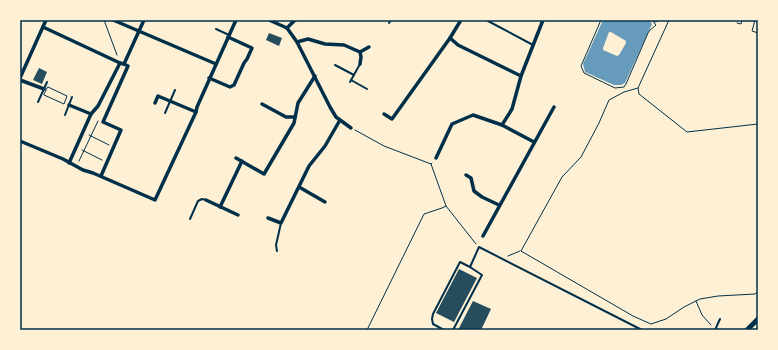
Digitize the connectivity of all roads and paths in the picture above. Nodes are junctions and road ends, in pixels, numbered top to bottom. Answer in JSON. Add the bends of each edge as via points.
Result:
{"nodes":[{"id":1,"x":46,"y":20,"type":"edge"},
{"id":2,"x":104,"y":20,"type":"edge"},
{"id":3,"x":113,"y":20,"type":"edge"},
{"id":4,"x":144,"y":20,"type":"edge"},
{"id":5,"x":236,"y":20,"type":"edge"},
{"id":6,"x":269,"y":20,"type":"edge"},
{"id":7,"x":295,"y":20,"type":"edge"},
{"id":8,"x":391,"y":20,"type":"edge"},
{"id":9,"x":461,"y":20,"type":"edge"},
{"id":10,"x":543,"y":20,"type":"edge"},
{"id":11,"x":601,"y":20,"type":"edge"},
{"id":12,"x":652,"y":20,"type":"edge"},
{"id":13,"x":660,"y":20,"type":"edge"},
{"id":14,"x":669,"y":20,"type":"edge"},
{"id":15,"x":742,"y":20,"type":"edge"},
{"id":16,"x":755,"y":20,"type":"edge"},
{"id":17,"x":488,"y":21,"type":"edge"},
{"id":18,"x":654,"y":22,"type":"junction"},
{"id":19,"x":389,"y":23,"type":"dead end"},
{"id":20,"x":737,"y":23,"type":"dead end"},
{"id":21,"x":44,"y":27,"type":"junction"},
{"id":22,"x":288,"y":28,"type":"junction"},
{"id":23,"x":216,"y":29,"type":"dead end"},
{"id":24,"x":140,"y":31,"type":"junction"},
{"id":25,"x":758,"y":33,"type":"edge"},
{"id":26,"x":229,"y":36,"type":"junction"},
{"id":27,"x":450,"y":38,"type":"junction"},
{"id":28,"x":297,"y":42,"type":"junction"},
{"id":29,"x":533,"y":45,"type":"junction"},
{"id":30,"x":369,"y":47,"type":"dead end"},
{"id":31,"x":360,"y":52,"type":"junction"},
{"id":32,"x":122,"y":64,"type":"junction"},
{"id":33,"x":216,"y":64,"type":"junction"},
{"id":34,"x":360,"y":64,"type":"joint"},
{"id":35,"x":335,"y":65,"type":"dead end"},
{"id":36,"x":354,"y":75,"type":"junction"},
{"id":37,"x":315,"y":76,"type":"junction"},
{"id":38,"x":521,"y":76,"type":"junction"},
{"id":39,"x":209,"y":78,"type":"junction"},
{"id":40,"x":20,"y":79,"type":"edge"},
{"id":41,"x":47,"y":82,"type":"dead end"},
{"id":42,"x":46,"y":88,"type":"junction"},
{"id":43,"x":638,"y":88,"type":"junction"},
{"id":44,"x":367,"y":89,"type":"dead end"},
{"id":45,"x":175,"y":90,"type":"dead end"},
{"id":46,"x":72,"y":97,"type":"dead end"},
{"id":47,"x":170,"y":101,"type":"junction"},
{"id":48,"x":38,"y":102,"type":"dead end"},
{"id":49,"x":155,"y":103,"type":"dead end"},
{"id":50,"x":262,"y":104,"type":"dead end"},
{"id":51,"x":69,"y":105,"type":"junction"},
{"id":52,"x":554,"y":107,"type":"dead end"},
{"id":53,"x":196,"y":112,"type":"junction"},
{"id":54,"x":164,"y":113,"type":"dead end"},
{"id":55,"x":91,"y":114,"type":"junction"},
{"id":56,"x":384,"y":114,"type":"dead end"},
{"id":57,"x":65,"y":115,"type":"dead end"},
{"id":58,"x":295,"y":117,"type":"junction"},
{"id":59,"x":340,"y":120,"type":"junction"},
{"id":60,"x":103,"y":122,"type":"junction"},
{"id":61,"x":758,"y":124,"type":"edge"},
{"id":62,"x":502,"y":125,"type":"junction"},
{"id":63,"x":352,"y":128,"type":"joint"},
{"id":64,"x":85,"y":133,"type":"dead end"},
{"id":65,"x":91,"y":136,"type":"junction"},
{"id":66,"x":20,"y":141,"type":"edge"},
{"id":67,"x":534,"y":142,"type":"junction"},
{"id":68,"x":110,"y":146,"type":"dead end"},
{"id":69,"x":78,"y":148,"type":"dead end"},
{"id":70,"x":84,"y":151,"type":"junction"},
{"id":71,"x":236,"y":158,"type":"dead end"},
{"id":72,"x":436,"y":158,"type":"joint"},
{"id":73,"x":102,"y":160,"type":"dead end"},
{"id":74,"x":242,"y":161,"type":"junction"},
{"id":75,"x":69,"y":163,"type":"junction"},
{"id":76,"x":78,"y":163,"type":"dead end"},
{"id":77,"x":431,"y":164,"type":"junction"},
{"id":78,"x":466,"y":175,"type":"dead end"},
{"id":79,"x":101,"y":176,"type":"junction"},
{"id":80,"x":298,"y":187,"type":"junction"},
{"id":81,"x":206,"y":200,"type":"joint"},
{"id":82,"x":325,"y":202,"type":"dead end"},
{"id":83,"x":499,"y":205,"type":"junction"},
{"id":84,"x":446,"y":206,"type":"junction"},
{"id":85,"x":220,"y":207,"type":"junction"},
{"id":86,"x":238,"y":215,"type":"dead end"},
{"id":87,"x":268,"y":218,"type":"dead end"},
{"id":88,"x":190,"y":219,"type":"dead end"},
{"id":89,"x":281,"y":223,"type":"junction"},
{"id":90,"x":482,"y":236,"type":"dead end"},
{"id":91,"x":480,"y":247,"type":"junction"},
{"id":92,"x":277,"y":250,"type":"dead end"},
{"id":93,"x":521,"y":251,"type":"junction"},
{"id":94,"x":502,"y":259,"type":"junction"},
{"id":95,"x":470,"y":266,"type":"junction"},
{"id":96,"x":758,"y":291,"type":"edge"},
{"id":97,"x":696,"y":301,"type":"junction"},
{"id":98,"x":720,"y":318,"type":"dead end"},
{"id":99,"x":758,"y":319,"type":"edge"},
{"id":100,"x":367,"y":330,"type":"edge"},
{"id":101,"x":444,"y":330,"type":"edge"},
{"id":102,"x":453,"y":330,"type":"edge"},
{"id":103,"x":642,"y":330,"type":"edge"},
{"id":104,"x":715,"y":330,"type":"edge"},
{"id":105,"x":748,"y":330,"type":"edge"}],
"edges":[{"from":1,"to":21,"type":"street"},
{"from":2,"to":32,"type":"path"},
{"from":3,"to":24,"type":"street"},
{"from":4,"to":24,"type":"street"},
{"from":5,"to":26,"type":"street"},
{"from":6,"to":22,"type":"street"},
{"from":7,"to":22,"type":"street"},
{"from":8,"to":19,"type":"lane"},
{"from":9,"to":27,"type":"street"},
{"from":10,"to":29,"type":"street"},
{"from":11,"to":18,"type":"path","via":[[581,66],[584,73],[615,88],[626,84],[648,33],[656,25]]},
{"from":12,"to":18,"type":"path"},
{"from":13,"to":18,"type":"path"},
{"from":14,"to":43,"type":"path"},
{"from":15,"to":20,"type":"path","via":[[741,24]]},
{"from":16,"to":25,"type":"path","via":[[752,31]]},
{"from":17,"to":29,"type":"lane"},
{"from":21,"to":32,"type":"street"},
{"from":21,"to":40,"type":"street"},
{"from":22,"to":28,"type":"street"},
{"from":23,"to":26,"type":"lane"},
{"from":24,"to":32,"type":"street"},
{"from":24,"to":33,"type":"street"},
{"from":26,"to":33,"type":"street"},
{"from":26,"to":39,"type":"street","via":[[252,48],[247,60],[234,85],[230,87]]},
{"from":27,"to":38,"type":"street","via":[[458,45]]},
{"from":27,"to":56,"type":"street","via":[[392,119]]},
{"from":28,"to":31,"type":"street","via":[[308,39],[325,44],[344,45]]},
{"from":28,"to":37,"type":"street"},
{"from":29,"to":38,"type":"street"},
{"from":30,"to":31,"type":"street"},
{"from":31,"to":34,"type":"street"},
{"from":32,"to":55,"type":"street"},
{"from":32,"to":60,"type":"street","via":[[128,66]]},
{"from":33,"to":39,"type":"street"},
{"from":34,"to":36,"type":"lane"},
{"from":35,"to":36,"type":"lane"},
{"from":36,"to":44,"type":"lane","via":[[350,81]]},
{"from":37,"to":58,"type":"street","via":[[298,103]]},
{"from":37,"to":59,"type":"street","via":[[330,107]]},
{"from":38,"to":62,"type":"street","via":[[512,109]]},
{"from":39,"to":53,"type":"street"},
{"from":40,"to":42,"type":"street"},
{"from":41,"to":42,"type":"lane"},
{"from":42,"to":42,"type":"path","via":[[67,96],[64,104],[44,95]]},
{"from":42,"to":48,"type":"lane"},
{"from":43,"to":61,"type":"path","via":[[639,94],[687,132]]},
{"from":43,"to":93,"type":"path","via":[[609,100],[581,157],[562,177]]},
{"from":45,"to":47,"type":"lane"},
{"from":46,"to":51,"type":"lane"},
{"from":47,"to":49,"type":"street","via":[[158,96]]},
{"from":47,"to":53,"type":"street"},
{"from":47,"to":54,"type":"lane"},
{"from":50,"to":58,"type":"street","via":[[286,117]]},
{"from":51,"to":55,"type":"street"},
{"from":51,"to":57,"type":"lane"},
{"from":52,"to":67,"type":"street"},
{"from":53,"to":79,"type":"street","via":[[155,200]]},
{"from":55,"to":75,"type":"street"},
{"from":58,"to":74,"type":"street","via":[[264,174]]},
{"from":59,"to":63,"type":"street"},
{"from":59,"to":80,"type":"street"},
{"from":60,"to":65,"type":"path","via":[[98,120]]},
{"from":60,"to":79,"type":"street","via":[[121,130]]},
{"from":62,"to":67,"type":"street"},
{"from":62,"to":72,"type":"street","via":[[473,115],[452,124]]},
{"from":63,"to":77,"type":"path","via":[[384,146]]},
{"from":64,"to":65,"type":"path"},
{"from":65,"to":68,"type":"path"},
{"from":65,"to":70,"type":"path"},
{"from":66,"to":75,"type":"street"},
{"from":67,"to":83,"type":"street"},
{"from":69,"to":70,"type":"path"},
{"from":70,"to":73,"type":"path"},
{"from":70,"to":76,"type":"path"},
{"from":71,"to":74,"type":"street"},
{"from":72,"to":77,"type":"path"},
{"from":74,"to":85,"type":"street"},
{"from":75,"to":79,"type":"street"},
{"from":77,"to":84,"type":"path"},
{"from":78,"to":83,"type":"street","via":[[471,178],[474,191]]},
{"from":80,"to":82,"type":"street"},
{"from":80,"to":89,"type":"street"},
{"from":81,"to":85,"type":"street"},
{"from":81,"to":88,"type":"lane","via":[[198,201]]},
{"from":83,"to":90,"type":"street"},
{"from":84,"to":91,"type":"path"},
{"from":84,"to":100,"type":"path","via":[[424,214]]},
{"from":85,"to":86,"type":"street"},
{"from":87,"to":89,"type":"street"},
{"from":89,"to":92,"type":"lane"},
{"from":91,"to":94,"type":"lane"},
{"from":91,"to":95,"type":"lane"},
{"from":93,"to":94,"type":"path"},
{"from":93,"to":97,"type":"path","via":[[651,324],[666,319]]},
{"from":94,"to":103,"type":"lane"},
{"from":95,"to":101,"type":"lane","via":[[460,262],[433,314],[433,324]]},
{"from":95,"to":102,"type":"lane","via":[[482,275]]},
{"from":96,"to":97,"type":"path","via":[[755,294],[718,296]]},
{"from":97,"to":104,"type":"path","via":[[702,316]]},
{"from":98,"to":104,"type":"lane"},
{"from":99,"to":105,"type":"main road"}]}
